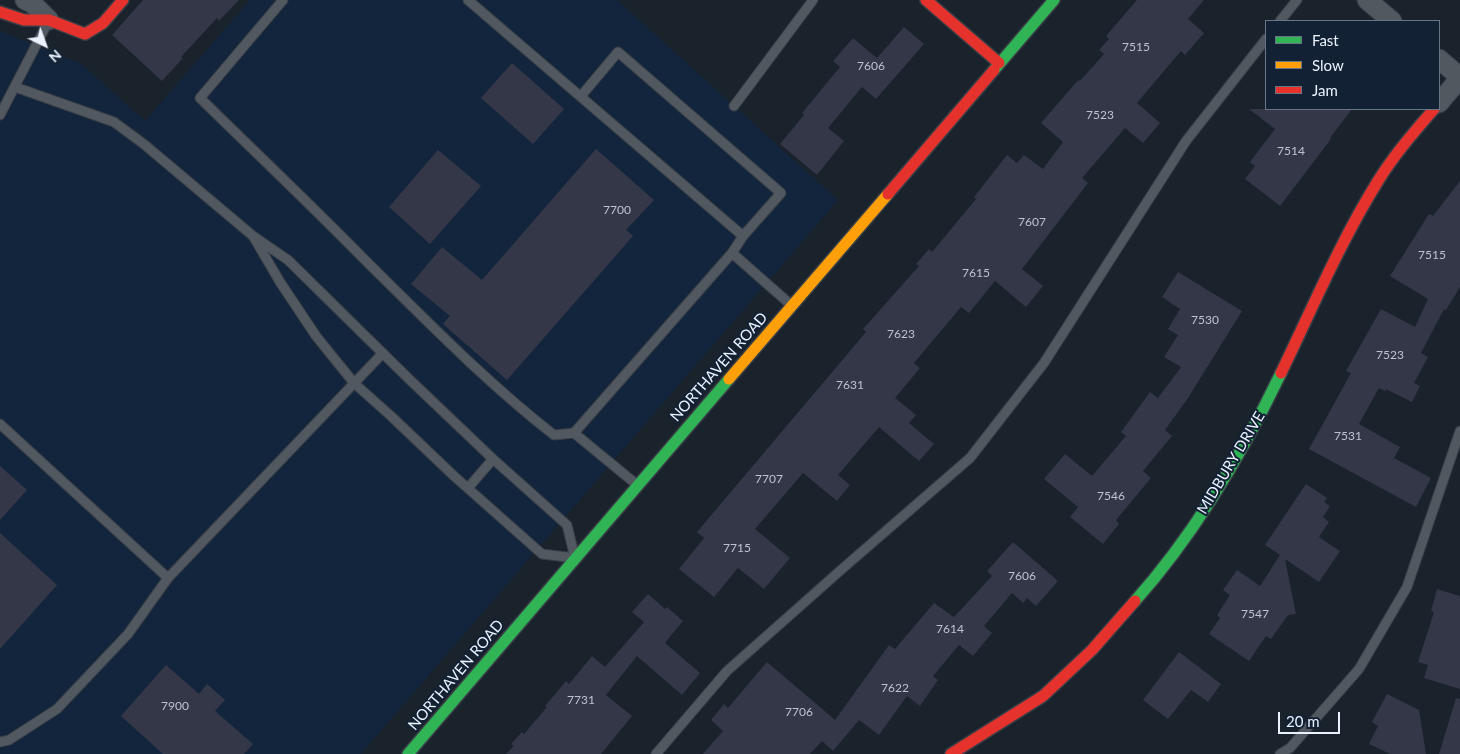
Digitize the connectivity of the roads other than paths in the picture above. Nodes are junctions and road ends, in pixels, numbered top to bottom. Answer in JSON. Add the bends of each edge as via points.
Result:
{"nodes":[{"id":1,"x":25,"y":0,"type":"edge"},
{"id":2,"x":123,"y":0,"type":"edge"},
{"id":3,"x":283,"y":0,"type":"edge"},
{"id":4,"x":468,"y":0,"type":"edge"},
{"id":5,"x":813,"y":0,"type":"edge"},
{"id":6,"x":926,"y":0,"type":"edge"},
{"id":7,"x":1054,"y":0,"type":"edge"},
{"id":8,"x":1297,"y":0,"type":"edge"},
{"id":9,"x":1367,"y":0,"type":"edge"},
{"id":10,"x":0,"y":12,"type":"edge"},
{"id":11,"x":49,"y":20,"type":"junction"},
{"id":12,"x":1281,"y":20,"type":"edge"},
{"id":13,"x":1391,"y":20,"type":"edge"},
{"id":14,"x":1265,"y":40,"type":"edge"},
{"id":15,"x":1440,"y":60,"type":"edge"},
{"id":16,"x":1000,"y":63,"type":"junction"},
{"id":17,"x":1460,"y":77,"type":"edge"},
{"id":18,"x":14,"y":87,"type":"junction"},
{"id":19,"x":580,"y":96,"type":"junction"},
{"id":20,"x":1440,"y":102,"type":"edge"},
{"id":21,"x":734,"y":106,"type":"dead end"},
{"id":22,"x":1433,"y":110,"type":"edge"},
{"id":23,"x":0,"y":115,"type":"edge"},
{"id":24,"x":253,"y":236,"type":"junction"},
{"id":25,"x":743,"y":236,"type":"junction"},
{"id":26,"x":732,"y":253,"type":"junction"},
{"id":27,"x":792,"y":305,"type":"junction"},
{"id":28,"x":383,"y":353,"type":"junction"},
{"id":29,"x":354,"y":383,"type":"junction"},
{"id":30,"x":0,"y":424,"type":"edge"},
{"id":31,"x":1460,"y":431,"type":"edge"},
{"id":32,"x":574,"y":432,"type":"junction"},
{"id":33,"x":493,"y":459,"type":"junction"},
{"id":34,"x":637,"y":486,"type":"junction"},
{"id":35,"x":468,"y":488,"type":"junction"},
{"id":36,"x":575,"y":558,"type":"junction"},
{"id":37,"x":168,"y":578,"type":"junction"},
{"id":38,"x":0,"y":742,"type":"edge"},
{"id":39,"x":408,"y":754,"type":"edge"},
{"id":40,"x":656,"y":754,"type":"edge"},
{"id":41,"x":951,"y":754,"type":"edge"},
{"id":42,"x":1280,"y":754,"type":"edge"}],
"edges":[{"from":1,"to":11,"type":"street"},
{"from":2,"to":11,"type":"street","via":[[103,23],[84,34]]},
{"from":3,"to":32,"type":"lane","via":[[200,98],[448,342],[536,422],[554,435]]},
{"from":4,"to":19,"type":"lane"},
{"from":5,"to":21,"type":"lane"},
{"from":6,"to":16,"type":"street"},
{"from":7,"to":16,"type":"street","name":"NORTHAVEN ROAD"},
{"from":8,"to":12,"type":"lane"},
{"from":9,"to":13,"type":"street"},
{"from":10,"to":11,"type":"street","via":[[24,20]]},
{"from":11,"to":18,"type":"lane"},
{"from":14,"to":40,"type":"lane","via":[[1186,141],[1044,363],[970,458],[727,671]]},
{"from":15,"to":17,"type":"street"},
{"from":16,"to":27,"type":"street","name":"NORTHAVEN ROAD"},
{"from":17,"to":20,"type":"street"},
{"from":18,"to":23,"type":"lane"},
{"from":18,"to":24,"type":"lane","via":[[114,122]]},
{"from":19,"to":25,"type":"lane"},
{"from":19,"to":25,"type":"lane","via":[[618,52],[781,193]]},
{"from":22,"to":41,"type":"street","name":"MIDBURY DRIVE","via":[[1378,181],[1347,236],[1262,413],[1208,505],[1160,572],[1092,650],[1043,696]]},
{"from":24,"to":28,"type":"lane","via":[[288,260]]},
{"from":24,"to":29,"type":"lane","via":[[311,328]]},
{"from":25,"to":26,"type":"lane"},
{"from":26,"to":27,"type":"lane"},
{"from":26,"to":32,"type":"lane"},
{"from":27,"to":34,"type":"street","name":"NORTHAVEN ROAD"},
{"from":28,"to":29,"type":"lane"},
{"from":28,"to":33,"type":"lane"},
{"from":29,"to":35,"type":"lane"},
{"from":29,"to":37,"type":"lane"},
{"from":30,"to":37,"type":"lane"},
{"from":31,"to":42,"type":"lane","via":[[1407,588],[1359,669],[1290,748]]},
{"from":32,"to":34,"type":"lane"},
{"from":33,"to":35,"type":"lane"},
{"from":33,"to":36,"type":"lane","via":[[567,525]]},
{"from":34,"to":36,"type":"street","name":"NORTHAVEN ROAD"},
{"from":35,"to":36,"type":"lane","via":[[542,554]]},
{"from":36,"to":39,"type":"street","name":"NORTHAVEN ROAD"},
{"from":37,"to":38,"type":"lane","via":[[128,634],[56,709],[9,740]]}]}
